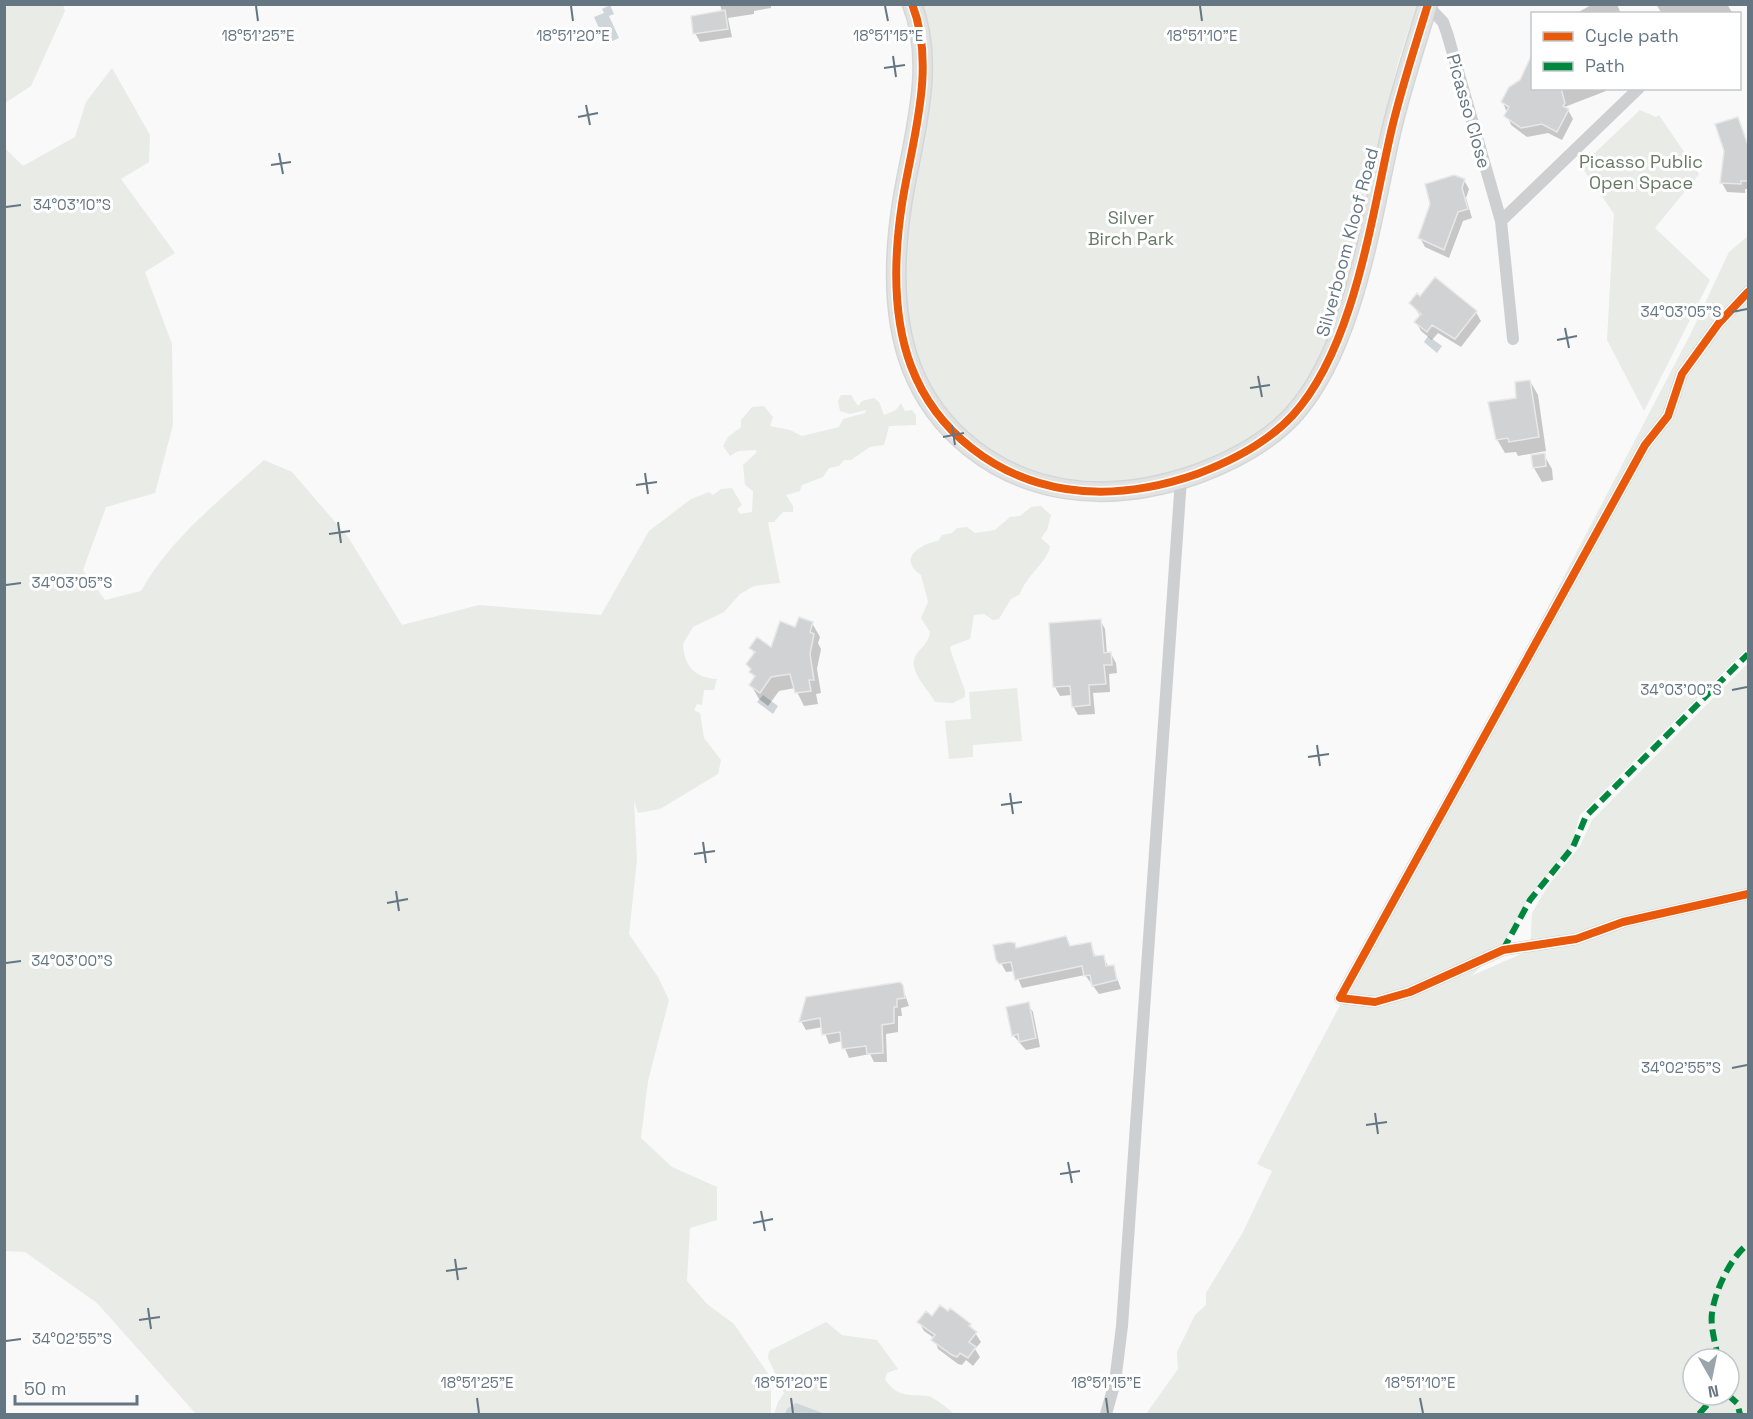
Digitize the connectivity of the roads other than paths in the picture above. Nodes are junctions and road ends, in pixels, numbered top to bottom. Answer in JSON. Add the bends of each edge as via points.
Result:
{"nodes":[{"id":1,"x":912,"y":4,"type":"edge"},
{"id":2,"x":1427,"y":5,"type":"edge"},
{"id":3,"x":1637,"y":90,"type":"edge"},
{"id":4,"x":1501,"y":221,"type":"junction"},
{"id":5,"x":1749,"y":292,"type":"edge"},
{"id":6,"x":1513,"y":339,"type":"dead end"},
{"id":7,"x":1181,"y":479,"type":"junction"},
{"id":8,"x":1749,"y":894,"type":"edge"},
{"id":9,"x":1106,"y":1414,"type":"edge"}],
"edges":[{"from":1,"to":7,"type":"street","name":"Silverboom Kloof Road","via":[[921,43],[922,73],[901,208],[897,301],[900,329],[924,396],[943,423],[977,453],[1037,482],[1082,492],[1105,492]]},
{"from":2,"to":4,"type":"street","name":"Picasso Close","via":[[1443,22],[1447,33]]},
{"from":2,"to":7,"type":"street","name":"Silverboom Kloof Road","via":[[1392,128],[1354,288],[1332,355],[1313,390],[1274,433],[1229,461]]},
{"from":3,"to":4,"type":"street"},
{"from":4,"to":6,"type":"street","name":"Picasso Close"},
{"from":5,"to":8,"type":"street","via":[[1719,323],[1682,374],[1668,416],[1645,445],[1340,998],[1375,1002],[1410,992],[1503,950],[1576,939],[1623,922]]},
{"from":7,"to":9,"type":"street","via":[[1122,1326],[1115,1382]]}]}
